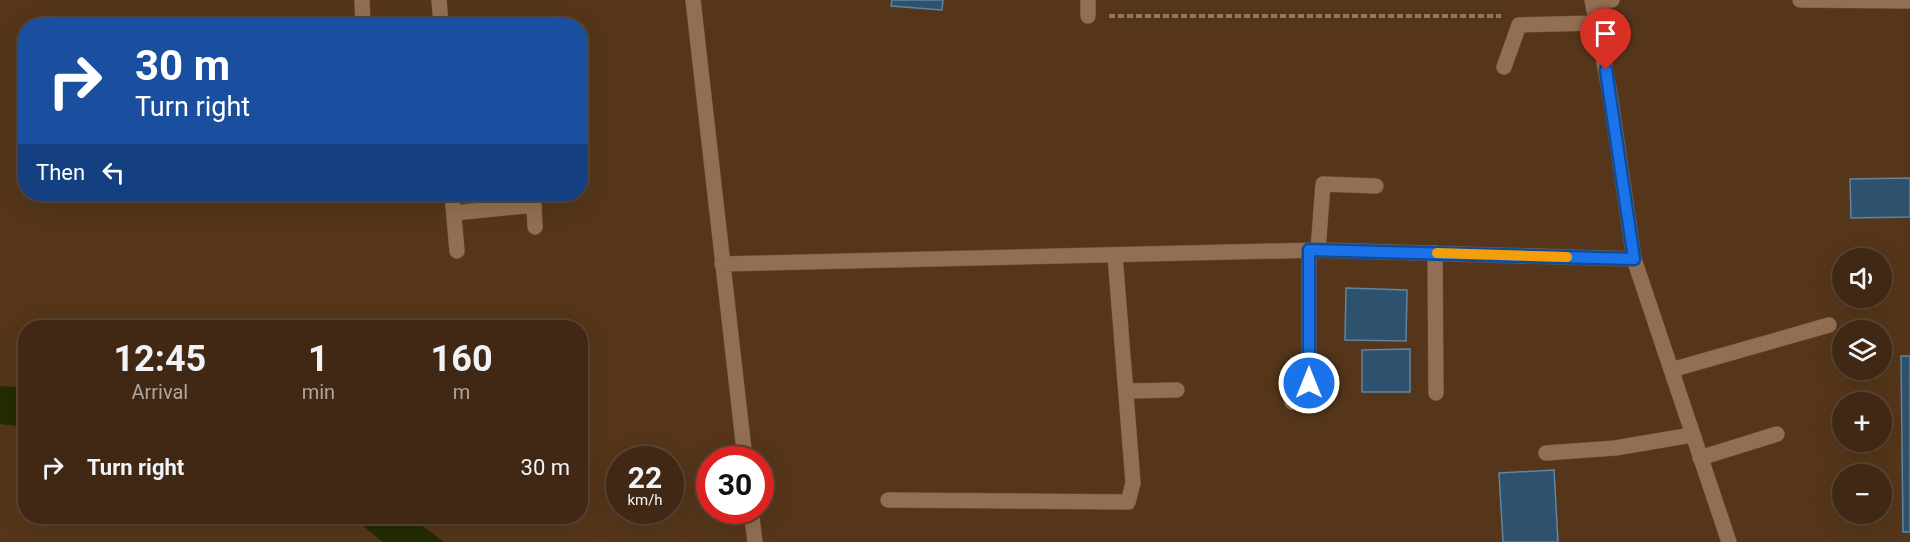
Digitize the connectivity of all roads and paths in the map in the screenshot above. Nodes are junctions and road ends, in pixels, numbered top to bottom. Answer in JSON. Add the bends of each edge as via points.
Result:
{"nodes":[{"id":1,"x":362,"y":0,"type":"edge"},
{"id":2,"x":439,"y":0,"type":"edge"},
{"id":3,"x":693,"y":0,"type":"edge"},
{"id":4,"x":1088,"y":0,"type":"edge"},
{"id":5,"x":1592,"y":0,"type":"edge"},
{"id":6,"x":1612,"y":0,"type":"edge"},
{"id":7,"x":1800,"y":0,"type":"edge"},
{"id":8,"x":1822,"y":0,"type":"edge"},
{"id":9,"x":1910,"y":1,"type":"edge"},
{"id":10,"x":1088,"y":16,"type":"joint"},
{"id":11,"x":363,"y":18,"type":"edge"},
{"id":12,"x":440,"y":18,"type":"edge"},
{"id":13,"x":1597,"y":23,"type":"junction"},
{"id":14,"x":1519,"y":25,"type":"junction"},
{"id":15,"x":1504,"y":67,"type":"dead end"},
{"id":16,"x":1376,"y":186,"type":"dead end"},
{"id":17,"x":453,"y":201,"type":"edge"},
{"id":18,"x":454,"y":213,"type":"junction"},
{"id":19,"x":535,"y":227,"type":"dead end"},
{"id":20,"x":1313,"y":250,"type":"junction"},
{"id":21,"x":457,"y":251,"type":"dead end"},
{"id":22,"x":1435,"y":253,"type":"junction"},
{"id":23,"x":1116,"y":255,"type":"junction"},
{"id":24,"x":1634,"y":259,"type":"junction"},
{"id":25,"x":722,"y":264,"type":"junction"},
{"id":26,"x":1829,"y":325,"type":"dead end"},
{"id":27,"x":1671,"y":370,"type":"junction"},
{"id":28,"x":1126,"y":390,"type":"junction"},
{"id":29,"x":1177,"y":390,"type":"dead end"},
{"id":30,"x":1436,"y":393,"type":"dead end"},
{"id":31,"x":1292,"y":402,"type":"dead end"},
{"id":32,"x":1777,"y":434,"type":"dead end"},
{"id":33,"x":1692,"y":435,"type":"junction"},
{"id":34,"x":743,"y":446,"type":"edge"},
{"id":35,"x":1546,"y":453,"type":"dead end"},
{"id":36,"x":1700,"y":458,"type":"junction"},
{"id":37,"x":888,"y":500,"type":"dead end"},
{"id":38,"x":753,"y":524,"type":"edge"},
{"id":39,"x":755,"y":542,"type":"edge"},
{"id":40,"x":1729,"y":542,"type":"edge"}],
"edges":[{"from":1,"to":11,"type":"street"},
{"from":2,"to":12,"type":"street"},
{"from":3,"to":25,"type":"street"},
{"from":4,"to":10,"type":"street"},
{"from":5,"to":6,"type":"street"},
{"from":5,"to":13,"type":"street"},
{"from":7,"to":8,"type":"street"},
{"from":8,"to":9,"type":"street"},
{"from":10,"to":14,"type":"path","via":[[1507,16]]},
{"from":13,"to":14,"type":"street"},
{"from":13,"to":24,"type":"street"},
{"from":14,"to":15,"type":"street"},
{"from":16,"to":20,"type":"street","via":[[1323,184]]},
{"from":17,"to":18,"type":"street"},
{"from":18,"to":19,"type":"street","via":[[534,205]]},
{"from":18,"to":21,"type":"street"},
{"from":20,"to":22,"type":"street"},
{"from":20,"to":23,"type":"street"},
{"from":20,"to":31,"type":"street","via":[[1309,383],[1303,396]]},
{"from":22,"to":24,"type":"street"},
{"from":22,"to":30,"type":"street"},
{"from":23,"to":25,"type":"street"},
{"from":23,"to":28,"type":"street"},
{"from":24,"to":27,"type":"street"},
{"from":25,"to":34,"type":"street"},
{"from":26,"to":27,"type":"street"},
{"from":27,"to":33,"type":"street"},
{"from":28,"to":29,"type":"street"},
{"from":28,"to":37,"type":"street","via":[[1133,483],[1128,502]]},
{"from":32,"to":36,"type":"street"},
{"from":33,"to":35,"type":"street","via":[[1615,448]]},
{"from":33,"to":36,"type":"street"},
{"from":36,"to":40,"type":"street"},
{"from":38,"to":39,"type":"street"}]}
